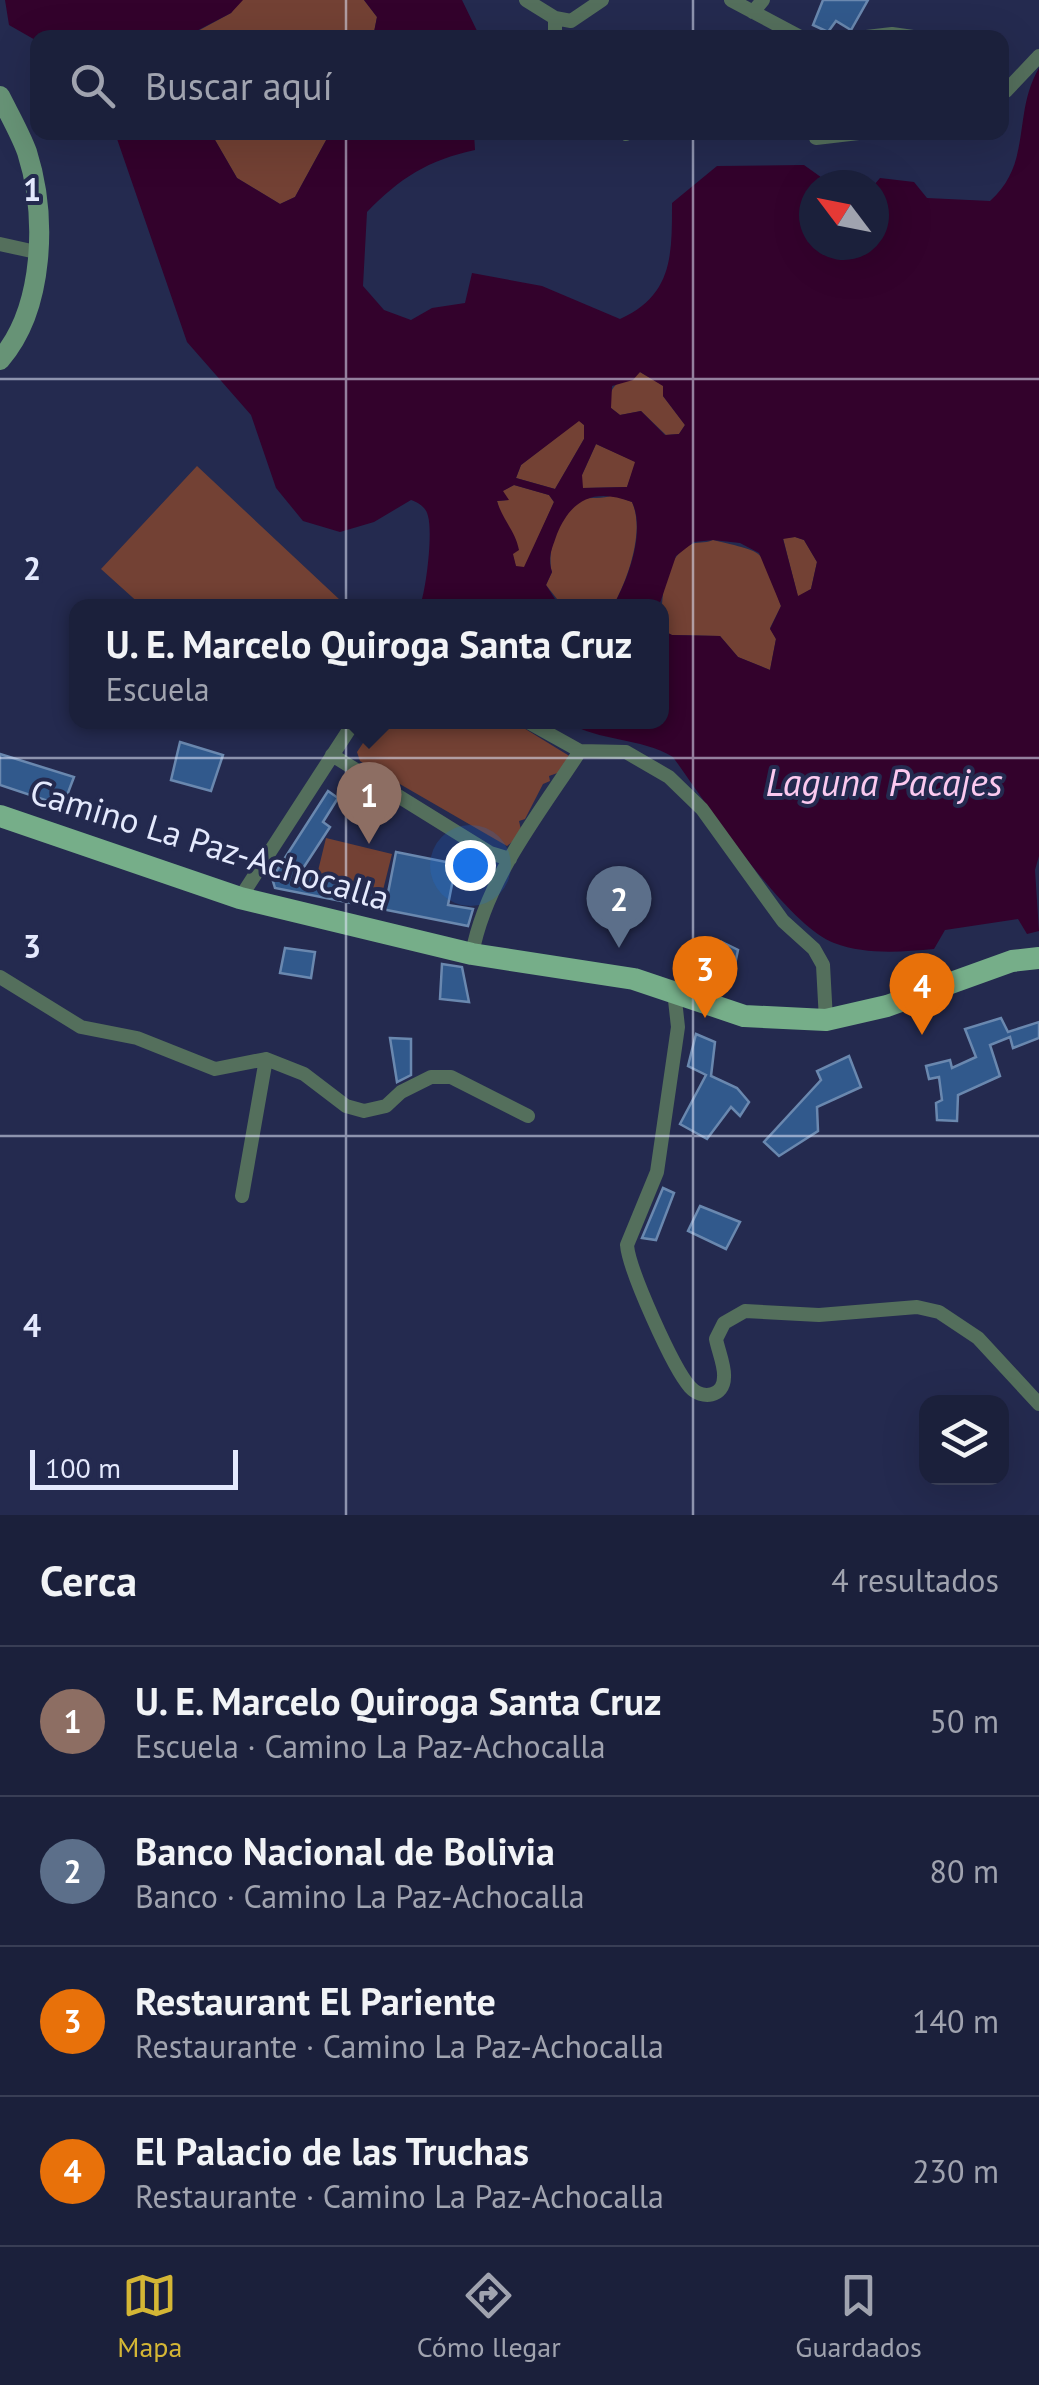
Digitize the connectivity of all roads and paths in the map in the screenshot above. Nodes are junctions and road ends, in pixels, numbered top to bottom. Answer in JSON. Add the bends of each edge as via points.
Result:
{"nodes":[{"id":1,"x":526,"y":0,"type":"edge"},
{"id":2,"x":602,"y":0,"type":"edge"},
{"id":3,"x":730,"y":0,"type":"edge"},
{"id":4,"x":758,"y":6,"type":"edge"},
{"id":5,"x":555,"y":18,"type":"junction"},
{"id":6,"x":556,"y":30,"type":"edge"},
{"id":7,"x":791,"y":30,"type":"edge"},
{"id":8,"x":1039,"y":56,"type":"edge"},
{"id":9,"x":1009,"y":87,"type":"edge"},
{"id":10,"x":0,"y":96,"type":"edge"},
{"id":11,"x":0,"y":244,"type":"edge"},
{"id":12,"x":36,"y":252,"type":"junction"},
{"id":13,"x":0,"y":360,"type":"edge"},
{"id":14,"x":349,"y":729,"type":"edge"},
{"id":15,"x":541,"y":729,"type":"edge"},
{"id":16,"x":580,"y":751,"type":"junction"},
{"id":17,"x":332,"y":755,"type":"junction"},
{"id":18,"x":0,"y":816,"type":"edge"},
{"id":19,"x":510,"y":859,"type":"junction"},
{"id":20,"x":240,"y":898,"type":"junction"},
{"id":21,"x":472,"y":954,"type":"junction"},
{"id":22,"x":1039,"y":958,"type":"edge"},
{"id":23,"x":0,"y":977,"type":"edge"},
{"id":24,"x":674,"y":991,"type":"junction"},
{"id":25,"x":826,"y":1020,"type":"junction"},
{"id":26,"x":266,"y":1059,"type":"junction"},
{"id":27,"x":528,"y":1116,"type":"dead end"},
{"id":28,"x":242,"y":1196,"type":"dead end"},
{"id":29,"x":1039,"y":1404,"type":"edge"}],
"edges":[{"from":1,"to":5,"type":"street"},
{"from":2,"to":5,"type":"street","via":[[572,21]]},
{"from":3,"to":4,"type":"street"},
{"from":4,"to":7,"type":"street"},
{"from":5,"to":6,"type":"street"},
{"from":8,"to":9,"type":"street"},
{"from":10,"to":12,"type":"main road","via":[[36,187]]},
{"from":11,"to":12,"type":"street"},
{"from":12,"to":13,"type":"main road","via":[[32,298],[15,342]]},
{"from":14,"to":17,"type":"street"},
{"from":15,"to":16,"type":"street"},
{"from":16,"to":19,"type":"street"},
{"from":16,"to":25,"type":"street","via":[[626,752],[669,776],[702,809],[783,921],[814,949],[823,965]]},
{"from":17,"to":19,"type":"street"},
{"from":17,"to":20,"type":"street"},
{"from":18,"to":20,"type":"main road","name":"Camino La Paz-Achocalla"},
{"from":19,"to":21,"type":"street","via":[[482,915]]},
{"from":20,"to":21,"type":"main road","name":"Camino La Paz-Achocalla"},
{"from":21,"to":24,"type":"main road","name":"Camino La Paz-Achocalla"},
{"from":22,"to":25,"type":"main road","name":"Camino La Paz-Achocalla","via":[[1012,960],[887,1006]]},
{"from":23,"to":26,"type":"street","via":[[81,1027],[137,1038],[214,1069]]},
{"from":24,"to":25,"type":"main road","name":"Camino La Paz-Achocalla","via":[[744,1016]]},
{"from":24,"to":29,"type":"street","via":[[678,1027],[657,1172],[627,1245],[657,1330],[689,1386],[702,1396],[721,1388],[716,1339],[734,1314],[916,1307],[958,1321]]},
{"from":26,"to":27,"type":"street","via":[[364,1111],[386,1106],[430,1077],[450,1076]]},
{"from":26,"to":28,"type":"street"}]}
